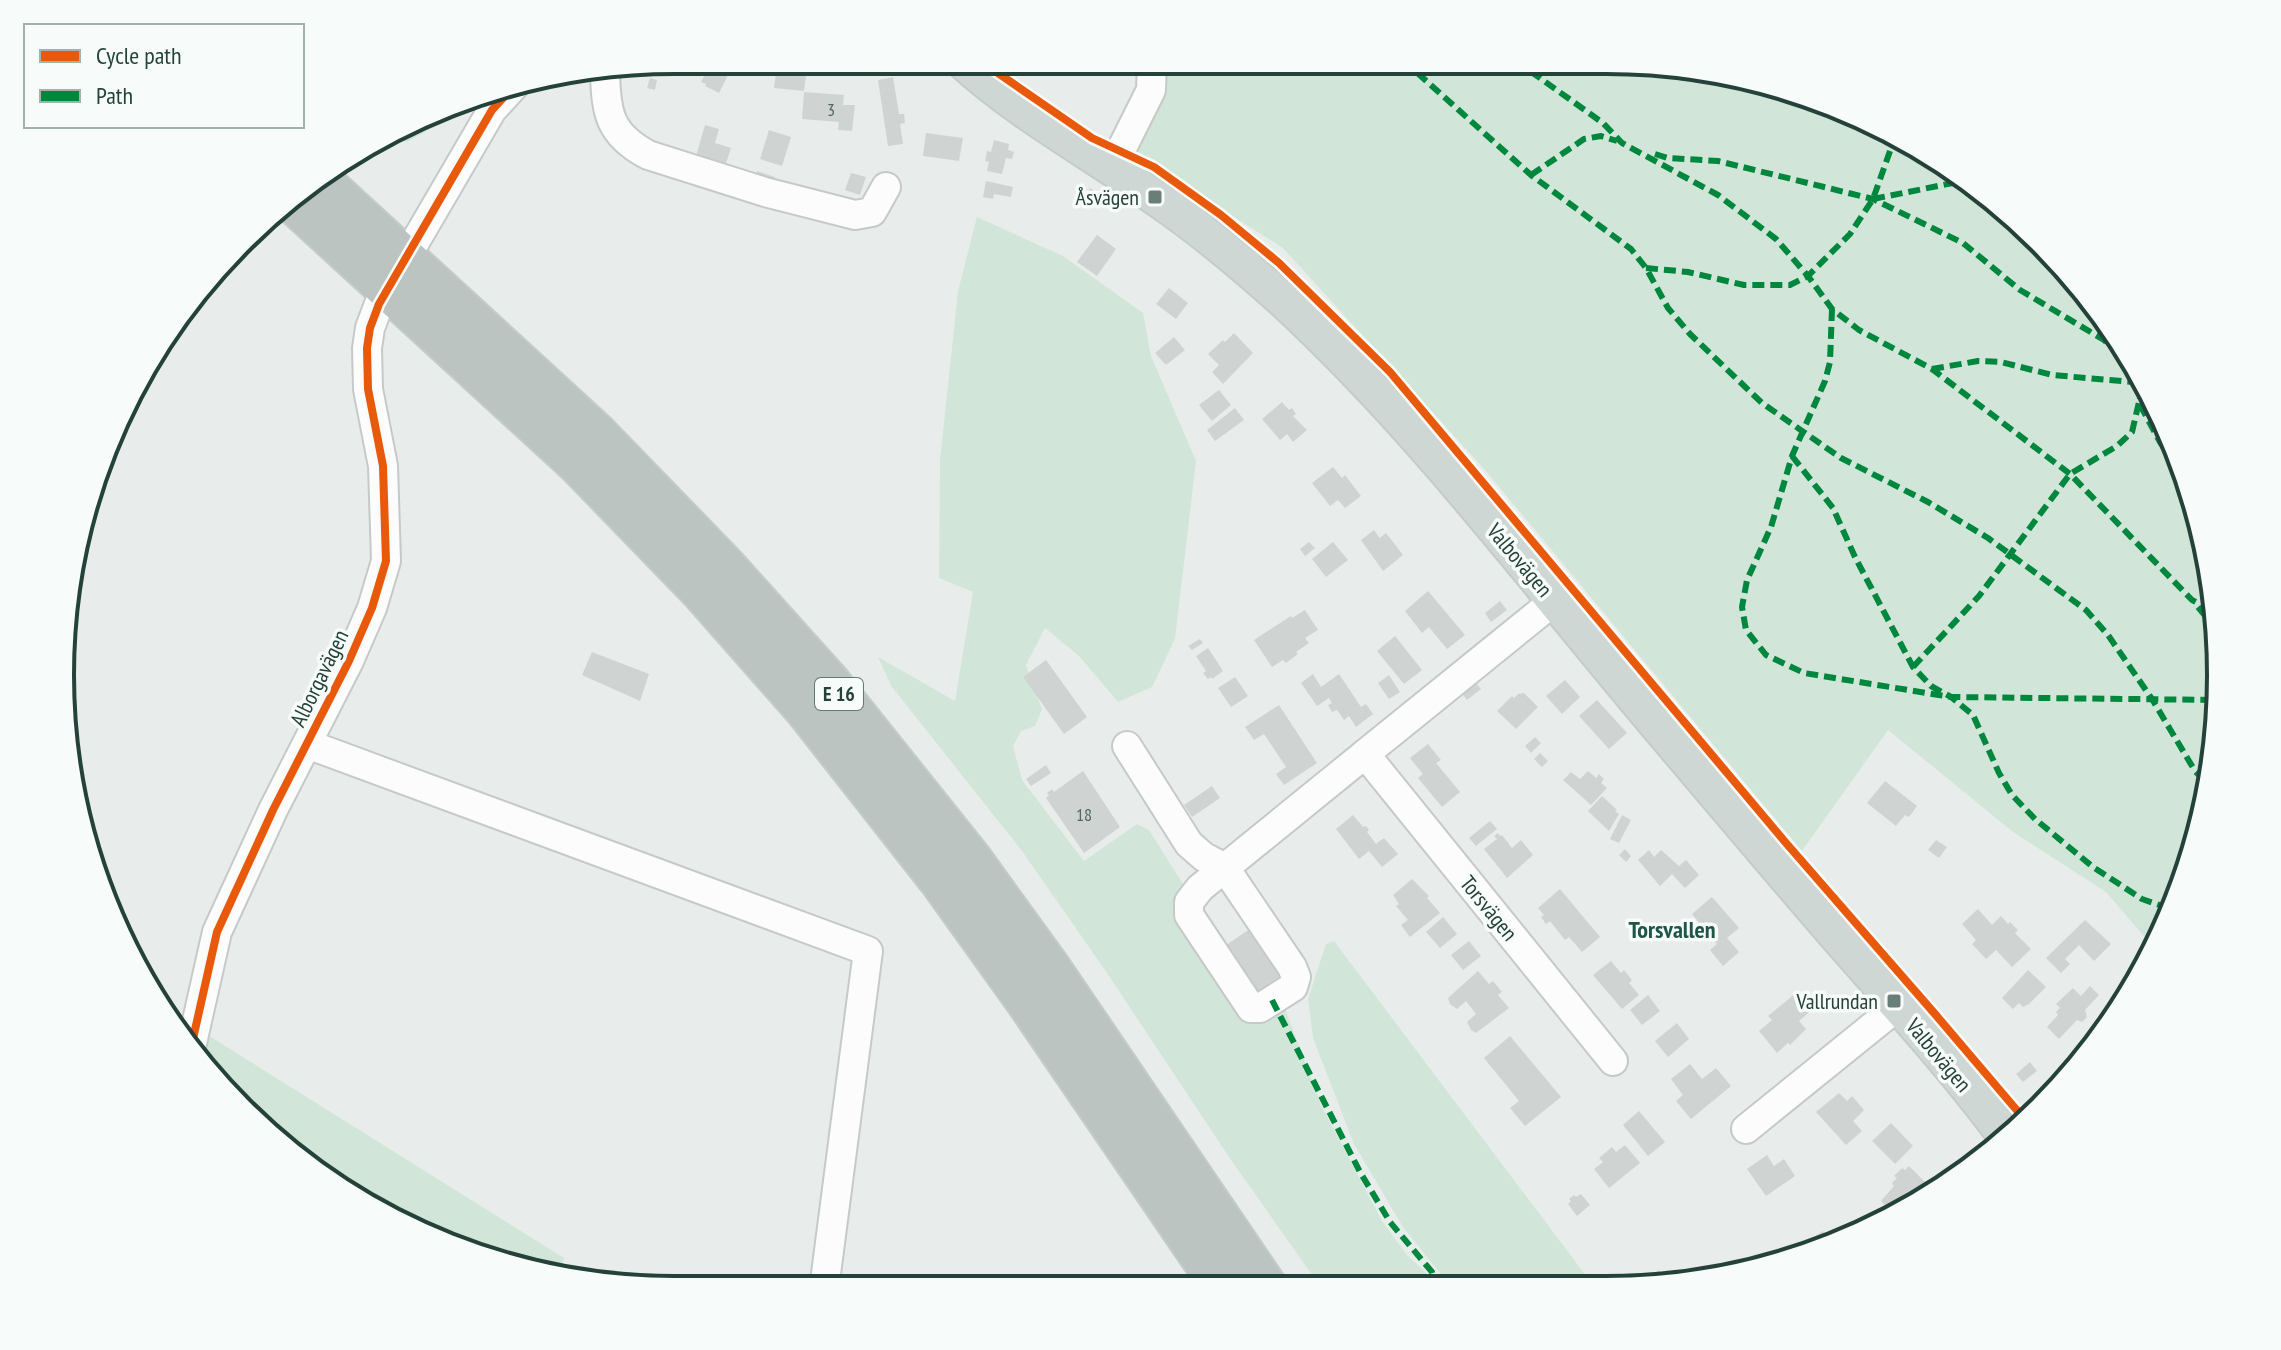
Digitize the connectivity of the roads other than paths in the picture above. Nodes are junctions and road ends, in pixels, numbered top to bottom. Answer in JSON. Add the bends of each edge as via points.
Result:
{"nodes":[{"id":1,"x":977,"y":74,"type":"edge"},
{"id":2,"x":1152,"y":74,"type":"edge"},
{"id":3,"x":606,"y":78,"type":"edge"},
{"id":4,"x":501,"y":100,"type":"edge"},
{"id":5,"x":1112,"y":168,"type":"junction"},
{"id":6,"x":326,"y":186,"type":"edge"},
{"id":7,"x":886,"y":187,"type":"dead end"},
{"id":8,"x":298,"y":207,"type":"edge"},
{"id":9,"x":415,"y":242,"type":"dead end"},
{"id":10,"x":379,"y":304,"type":"dead end"},
{"id":11,"x":1554,"y":601,"type":"junction"},
{"id":12,"x":307,"y":744,"type":"junction"},
{"id":13,"x":1127,"y":746,"type":"dead end"},
{"id":14,"x":1365,"y":754,"type":"junction"},
{"id":15,"x":1225,"y":868,"type":"junction"},
{"id":16,"x":1898,"y":1006,"type":"junction"},
{"id":17,"x":194,"y":1035,"type":"edge"},
{"id":18,"x":1613,"y":1061,"type":"dead end"},
{"id":19,"x":1746,"y":1129,"type":"dead end"},
{"id":20,"x":1999,"y":1129,"type":"edge"},
{"id":21,"x":826,"y":1276,"type":"edge"},
{"id":22,"x":1214,"y":1276,"type":"edge"},
{"id":23,"x":1259,"y":1276,"type":"edge"}],
"edges":[{"from":1,"to":5,"type":"main road","name":"Valbovägen"},
{"from":2,"to":5,"type":"street","via":[[1151,90]]},
{"from":3,"to":7,"type":"street","via":[[618,133],[648,155],[855,215],[872,212]]},
{"from":4,"to":9,"type":"street"},
{"from":5,"to":11,"type":"main road","name":"Valbovägen","via":[[1207,234],[1313,329],[1415,437]]},
{"from":6,"to":23,"type":"highway","number":"E 16","via":[[597,434],[831,684],[980,871]]},
{"from":8,"to":22,"type":"highway","number":"E 16","via":[[577,463],[805,709],[941,882]]},
{"from":10,"to":12,"type":"street","name":"Alborgavägen","via":[[367,348],[368,389],[383,466],[386,561],[372,608]]},
{"from":11,"to":14,"type":"street"},
{"from":11,"to":16,"type":"main road","name":"Valbovägen"},
{"from":12,"to":17,"type":"street","name":"Alborgavägen","via":[[217,932]]},
{"from":12,"to":21,"type":"street","via":[[868,951]]},
{"from":13,"to":15,"type":"street","via":[[1189,844]]},
{"from":14,"to":15,"type":"street"},
{"from":14,"to":18,"type":"street","name":"Torsvägen"},
{"from":15,"to":15,"type":"street","via":[[1296,977],[1293,987],[1260,1008],[1251,1008],[1189,915],[1189,902]]},
{"from":16,"to":19,"type":"street"},
{"from":16,"to":20,"type":"main road","name":"Valbovägen"}]}
